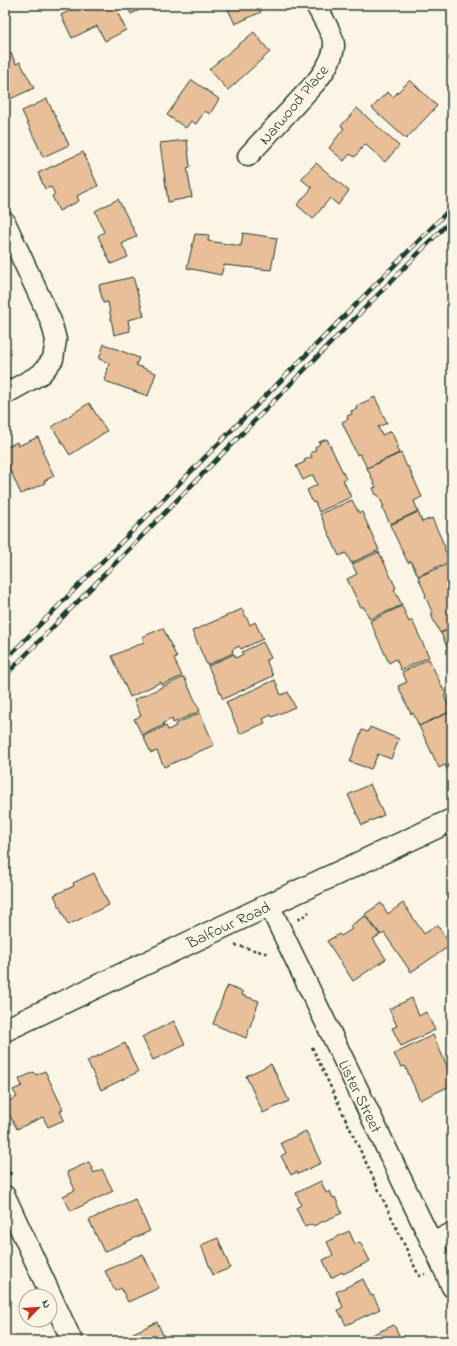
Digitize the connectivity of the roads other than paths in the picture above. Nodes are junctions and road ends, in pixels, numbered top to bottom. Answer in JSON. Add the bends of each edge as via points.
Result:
{"nodes":[{"id":1,"x":316,"y":5,"type":"edge"},
{"id":2,"x":248,"y":156,"type":"dead end"},
{"id":3,"x":5,"y":222,"type":"edge"},
{"id":4,"x":5,"y":394,"type":"edge"},
{"id":5,"x":452,"y":820,"type":"edge"},
{"id":6,"x":269,"y":905,"type":"junction"},
{"id":7,"x":5,"y":1030,"type":"edge"},
{"id":8,"x":5,"y":1196,"type":"edge"},
{"id":9,"x":452,"y":1233,"type":"edge"},
{"id":10,"x":432,"y":1242,"type":"junction"},
{"id":11,"x":452,"y":1287,"type":"edge"},
{"id":12,"x":72,"y":1341,"type":"edge"}],
"edges":[{"from":1,"to":2,"type":"street","name":"Narwood Place","via":[[335,44],[332,57],[316,82]]},
{"from":3,"to":4,"type":"street","via":[[51,321],[56,340],[53,359],[41,374]]},
{"from":5,"to":6,"type":"main road","name":"Balfour Road"},
{"from":6,"to":7,"type":"main road","name":"Balfour Road"},
{"from":6,"to":10,"type":"street","name":"Lister Street"},
{"from":8,"to":12,"type":"street"},
{"from":9,"to":10,"type":"street"},
{"from":10,"to":11,"type":"street","name":"Lister Street"}]}
